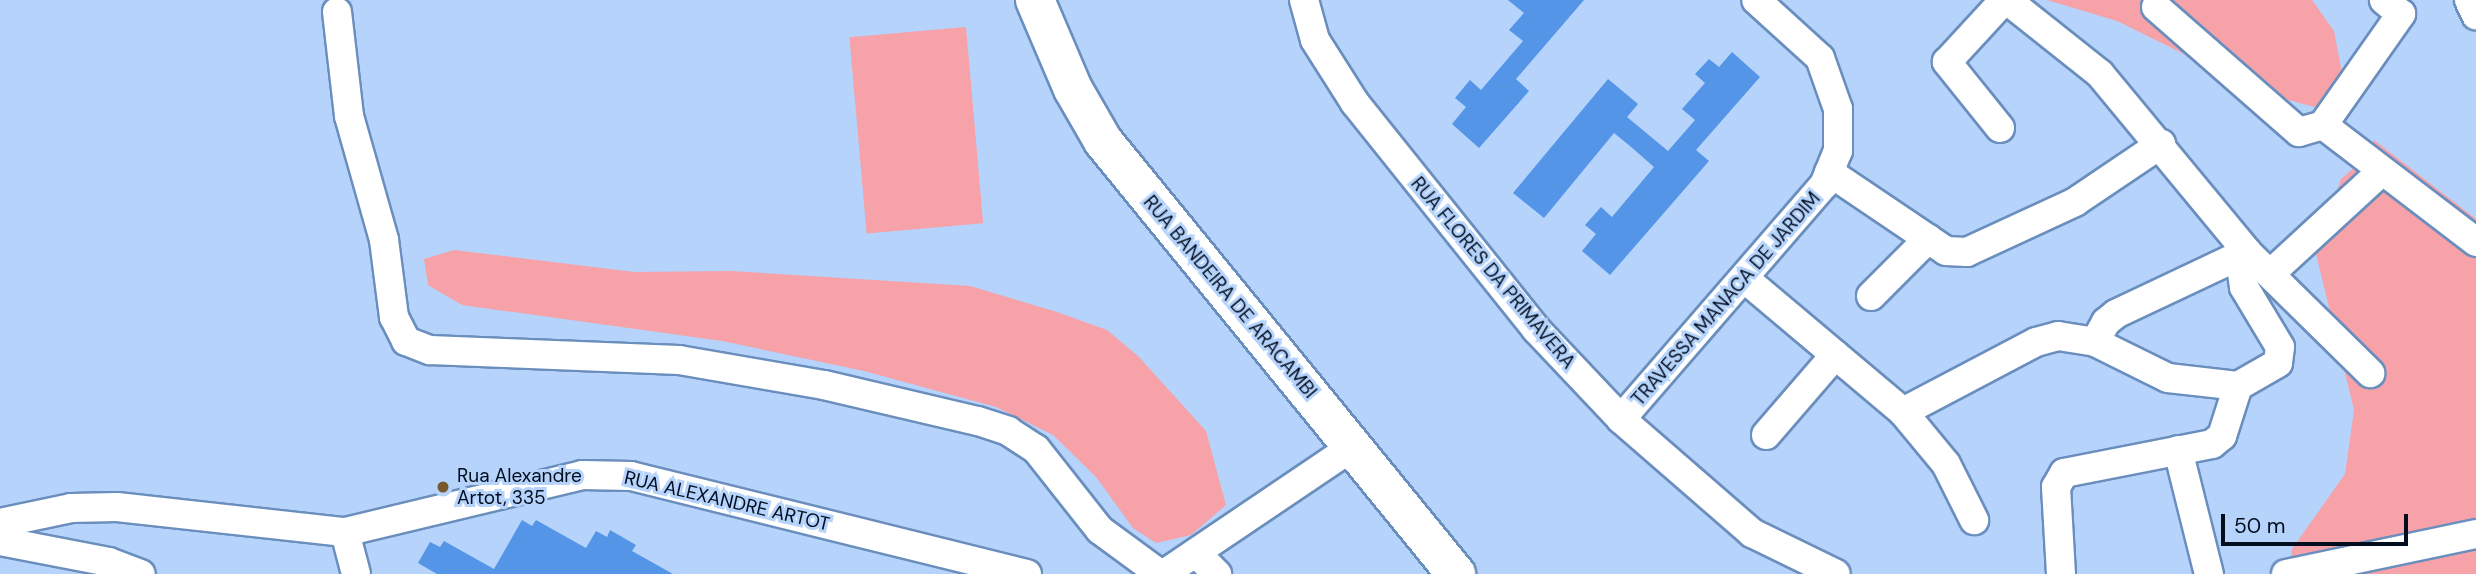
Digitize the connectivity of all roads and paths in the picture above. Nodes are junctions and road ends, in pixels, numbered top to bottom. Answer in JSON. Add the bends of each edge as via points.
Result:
{"nodes":[{"id":1,"x":1035,"y":0,"type":"edge"},
{"id":2,"x":1304,"y":0,"type":"edge"},
{"id":3,"x":1756,"y":0,"type":"edge"},
{"id":4,"x":2006,"y":0,"type":"edge"},
{"id":5,"x":2469,"y":0,"type":"edge"},
{"id":6,"x":2400,"y":5,"type":"edge"},
{"id":7,"x":2156,"y":7,"type":"dead end"},
{"id":8,"x":337,"y":12,"type":"dead end"},
{"id":9,"x":2476,"y":15,"type":"edge"},
{"id":10,"x":2323,"y":125,"type":"junction"},
{"id":11,"x":2000,"y":128,"type":"dead end"},
{"id":12,"x":2161,"y":144,"type":"junction"},
{"id":13,"x":1829,"y":172,"type":"junction"},
{"id":14,"x":2380,"y":173,"type":"junction"},
{"id":15,"x":1928,"y":239,"type":"junction"},
{"id":16,"x":2476,"y":242,"type":"edge"},
{"id":17,"x":2247,"y":252,"type":"junction"},
{"id":18,"x":2270,"y":275,"type":"junction"},
{"id":19,"x":1744,"y":278,"type":"junction"},
{"id":20,"x":1871,"y":296,"type":"dead end"},
{"id":21,"x":2095,"y":342,"type":"junction"},
{"id":22,"x":1835,"y":355,"type":"junction"},
{"id":23,"x":2370,"y":373,"type":"dead end"},
{"id":24,"x":2238,"y":386,"type":"junction"},
{"id":25,"x":1903,"y":412,"type":"junction"},
{"id":26,"x":1621,"y":419,"type":"junction"},
{"id":27,"x":1766,"y":435,"type":"dead end"},
{"id":28,"x":1354,"y":446,"type":"junction"},
{"id":29,"x":2178,"y":450,"type":"junction"},
{"id":30,"x":1974,"y":520,"type":"dead end"},
{"id":31,"x":0,"y":523,"type":"edge"},
{"id":32,"x":345,"y":532,"type":"junction"},
{"id":33,"x":2476,"y":534,"type":"edge"},
{"id":34,"x":0,"y":541,"type":"edge"},
{"id":35,"x":1196,"y":553,"type":"junction"},
{"id":36,"x":141,"y":574,"type":"edge"},
{"id":37,"x":356,"y":574,"type":"edge"},
{"id":38,"x":1027,"y":574,"type":"edge"},
{"id":39,"x":1162,"y":574,"type":"edge"},
{"id":40,"x":1217,"y":574,"type":"edge"},
{"id":41,"x":1456,"y":574,"type":"edge"},
{"id":42,"x":1836,"y":574,"type":"edge"},
{"id":43,"x":2061,"y":574,"type":"edge"},
{"id":44,"x":2209,"y":574,"type":"edge"},
{"id":45,"x":2286,"y":574,"type":"edge"}],
"edges":[{"from":1,"to":28,"type":"main road","name":"RUA BANDEIRA DE ARACAMBI","via":[[1073,89],[1103,141]]},
{"from":2,"to":26,"type":"street","name":"RUA FLORES DA PRIMAVERA","via":[[1315,40],[1354,103],[1536,329]]},
{"from":3,"to":13,"type":"street","name":"TRAVESSA MANACA DE JARDIM","via":[[1820,58],[1833,85],[1838,151]]},
{"from":4,"to":11,"type":"street","via":[[1947,62]]},
{"from":4,"to":12,"type":"street","via":[[2100,74]]},
{"from":5,"to":9,"type":"street"},
{"from":6,"to":10,"type":"street"},
{"from":7,"to":10,"type":"street","via":[[2290,126],[2299,132]]},
{"from":8,"to":39,"type":"street","via":[[349,116],[384,240],[394,317],[406,341],[430,350],[678,360],[824,385],[1008,430],[1036,449],[1100,530]]},
{"from":10,"to":14,"type":"street"},
{"from":12,"to":15,"type":"street","via":[[2075,202],[1967,251],[1946,251]]},
{"from":12,"to":17,"type":"street"},
{"from":13,"to":15,"type":"street"},
{"from":13,"to":19,"type":"street","name":"TRAVESSA MANACA DE JARDIM","via":[[1824,185]]},
{"from":14,"to":16,"type":"street"},
{"from":14,"to":18,"type":"street"},
{"from":15,"to":20,"type":"street"},
{"from":17,"to":18,"type":"street"},
{"from":17,"to":21,"type":"street","via":[[2116,314]]},
{"from":17,"to":24,"type":"street","via":[[2241,266],[2244,287],[2280,347],[2278,363]]},
{"from":18,"to":23,"type":"street"},
{"from":19,"to":22,"type":"street"},
{"from":19,"to":26,"type":"street","name":"TRAVESSA MANACA DE JARDIM"},
{"from":21,"to":24,"type":"street","via":[[2168,378]]},
{"from":21,"to":25,"type":"street","via":[[2058,336],[2036,342]]},
{"from":22,"to":25,"type":"street"},
{"from":22,"to":27,"type":"street"},
{"from":24,"to":29,"type":"street","via":[[2222,436],[2212,444]]},
{"from":25,"to":30,"type":"street","via":[[1946,464]]},
{"from":26,"to":42,"type":"street","name":"RUA FLORES DA PRIMAVERA","via":[[1752,533]]},
{"from":28,"to":35,"type":"street"},
{"from":28,"to":41,"type":"main road","name":"RUA BANDEIRA DE ARACAMBI"},
{"from":29,"to":43,"type":"street","via":[[2064,473],[2056,487]]},
{"from":29,"to":44,"type":"street"},
{"from":31,"to":32,"type":"street","name":"RUA ALEXANDRE ARTOT","via":[[71,508],[117,507]]},
{"from":32,"to":37,"type":"street"},
{"from":32,"to":38,"type":"street","name":"RUA ALEXANDRE ARTOT","via":[[582,475],[631,476]]},
{"from":33,"to":45,"type":"street"},
{"from":34,"to":36,"type":"street","via":[[110,562]]},
{"from":35,"to":39,"type":"street"},
{"from":35,"to":40,"type":"street"}]}
